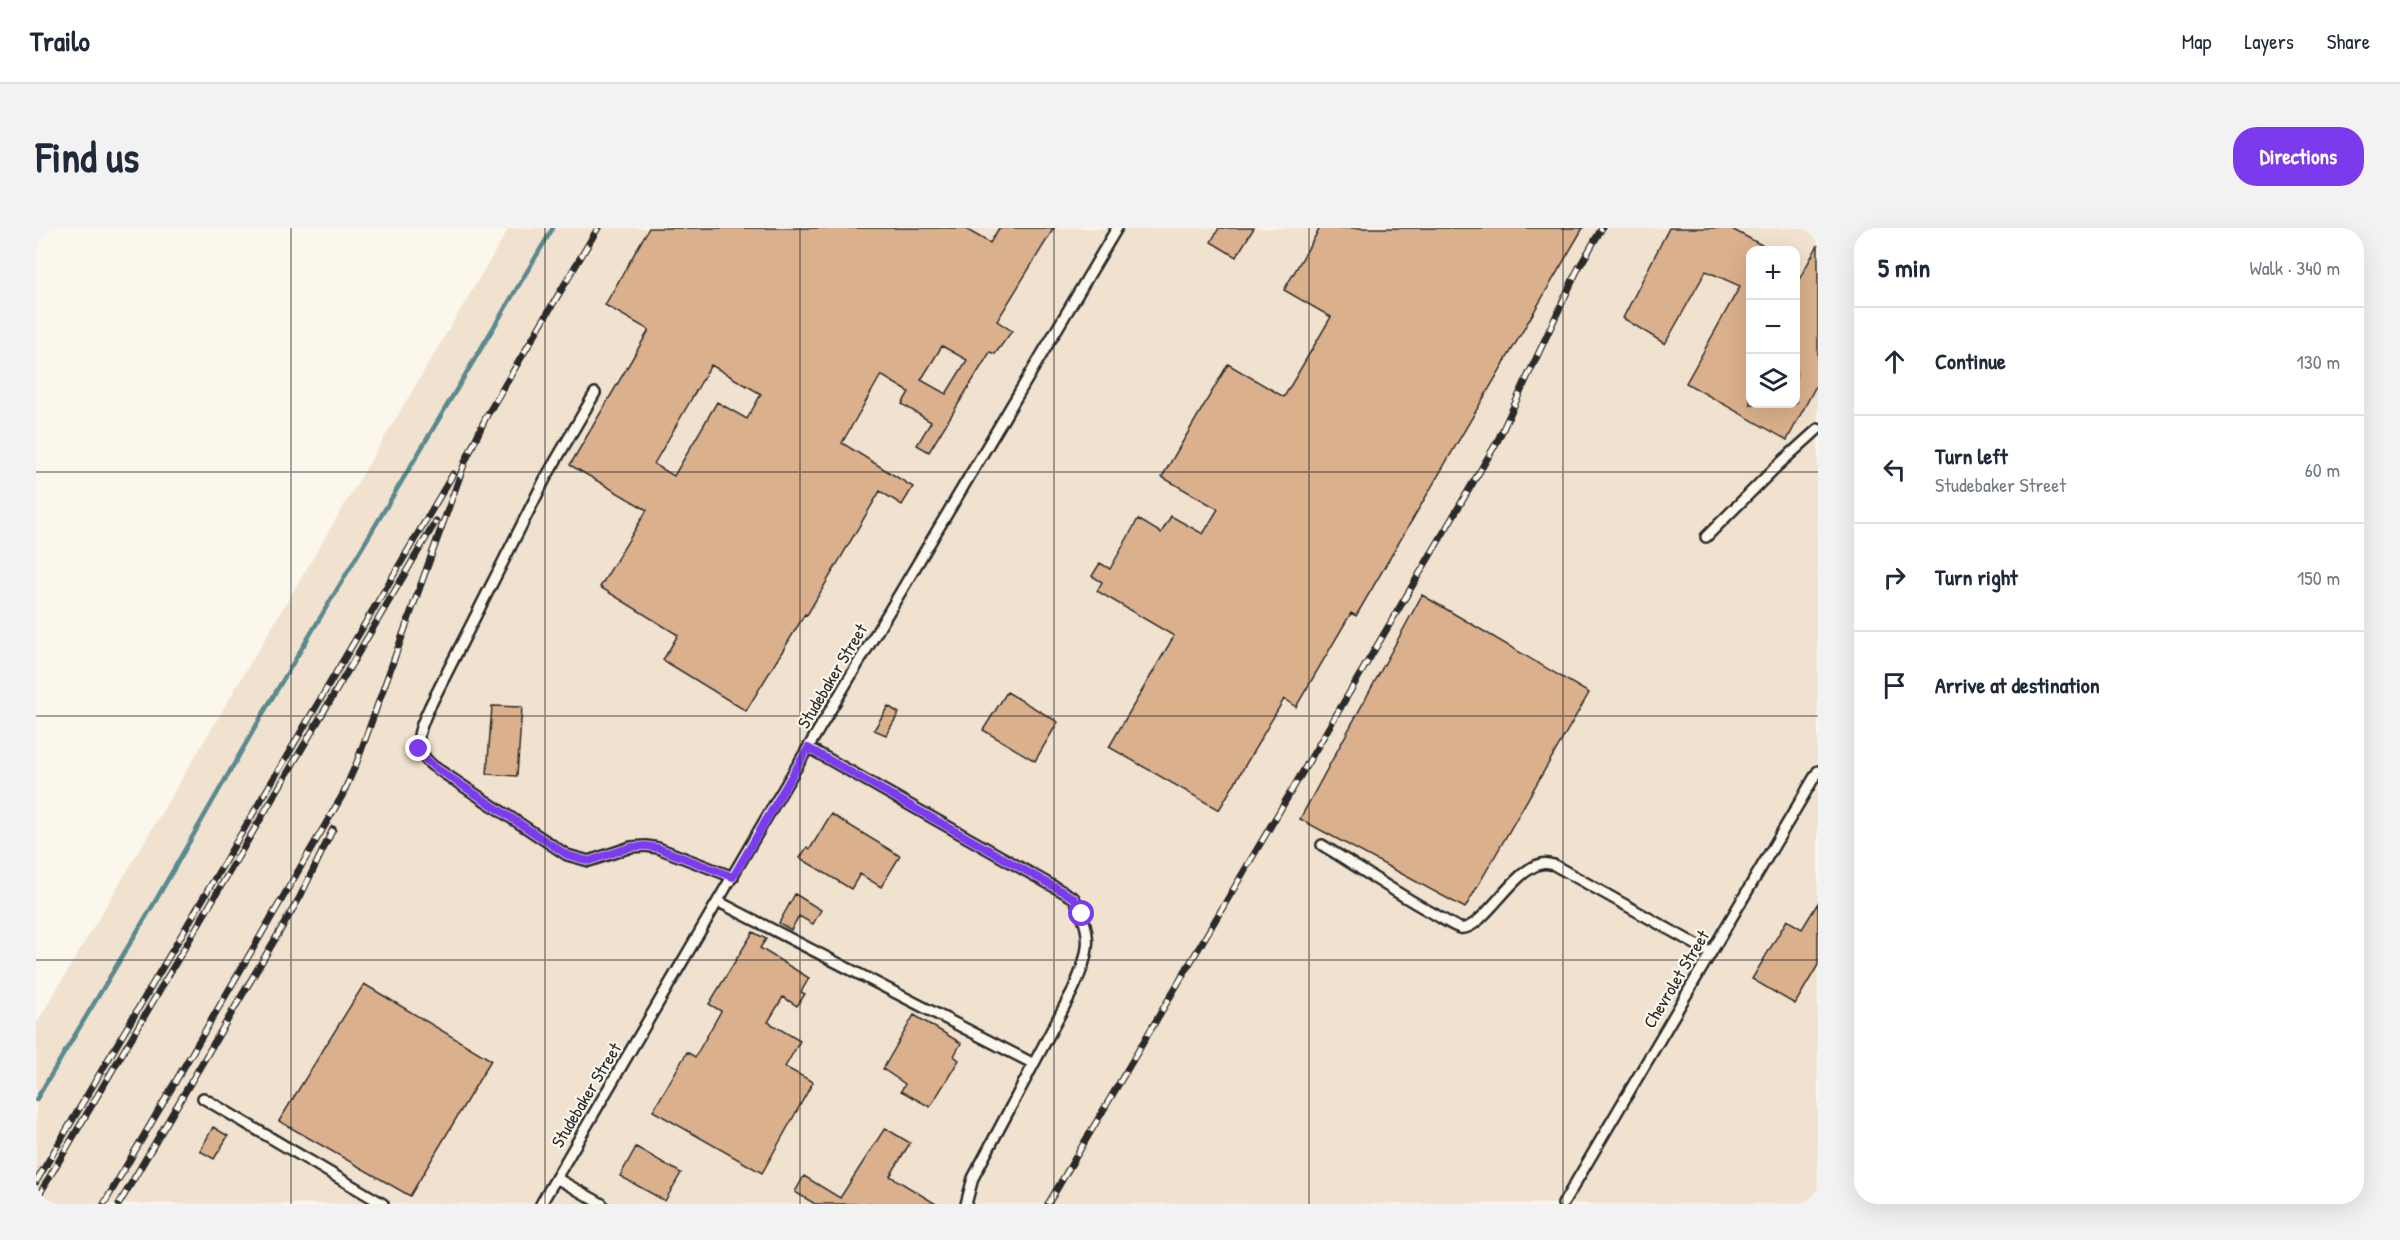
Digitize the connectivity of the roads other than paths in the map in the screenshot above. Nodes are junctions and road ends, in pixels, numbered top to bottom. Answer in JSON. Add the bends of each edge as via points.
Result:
{"nodes":[{"id":1,"x":1117,"y":228,"type":"edge"},
{"id":2,"x":595,"y":393,"type":"dead end"},
{"id":3,"x":1818,"y":429,"type":"edge"},
{"id":4,"x":1706,"y":537,"type":"dead end"},
{"id":5,"x":808,"y":748,"type":"junction"},
{"id":6,"x":1818,"y":771,"type":"edge"},
{"id":7,"x":1323,"y":845,"type":"dead end"},
{"id":8,"x":733,"y":877,"type":"junction"},
{"id":9,"x":719,"y":902,"type":"junction"},
{"id":10,"x":1711,"y":953,"type":"junction"},
{"id":11,"x":1032,"y":1063,"type":"junction"},
{"id":12,"x":203,"y":1098,"type":"dead end"},
{"id":13,"x":556,"y":1178,"type":"junction"},
{"id":14,"x":383,"y":1204,"type":"edge"},
{"id":15,"x":540,"y":1204,"type":"edge"},
{"id":16,"x":602,"y":1204,"type":"edge"},
{"id":17,"x":966,"y":1204,"type":"edge"},
{"id":18,"x":1563,"y":1204,"type":"edge"}],
"edges":[{"from":1,"to":5,"type":"lane","name":"Studebaker Street"},
{"from":2,"to":8,"type":"lane","via":[[545,479],[420,726],[419,749],[433,766],[567,855],[589,861],[646,846]]},
{"from":3,"to":4,"type":"lane"},
{"from":5,"to":8,"type":"lane","name":"Studebaker Street"},
{"from":5,"to":11,"type":"lane","via":[[1074,898],[1088,934],[1087,960]]},
{"from":6,"to":10,"type":"lane","name":"Chevrolet Street"},
{"from":7,"to":10,"type":"lane","via":[[1461,928],[1480,921],[1506,888],[1541,863],[1554,865]]},
{"from":8,"to":9,"type":"lane","name":"Studebaker Street"},
{"from":9,"to":11,"type":"lane"},
{"from":9,"to":13,"type":"lane","name":"Studebaker Street"},
{"from":10,"to":18,"type":"lane","name":"Chevrolet Street"},
{"from":11,"to":17,"type":"lane","via":[[973,1178]]},
{"from":12,"to":14,"type":"lane"},
{"from":13,"to":15,"type":"lane","name":"Studebaker Street"},
{"from":13,"to":16,"type":"lane"}]}
